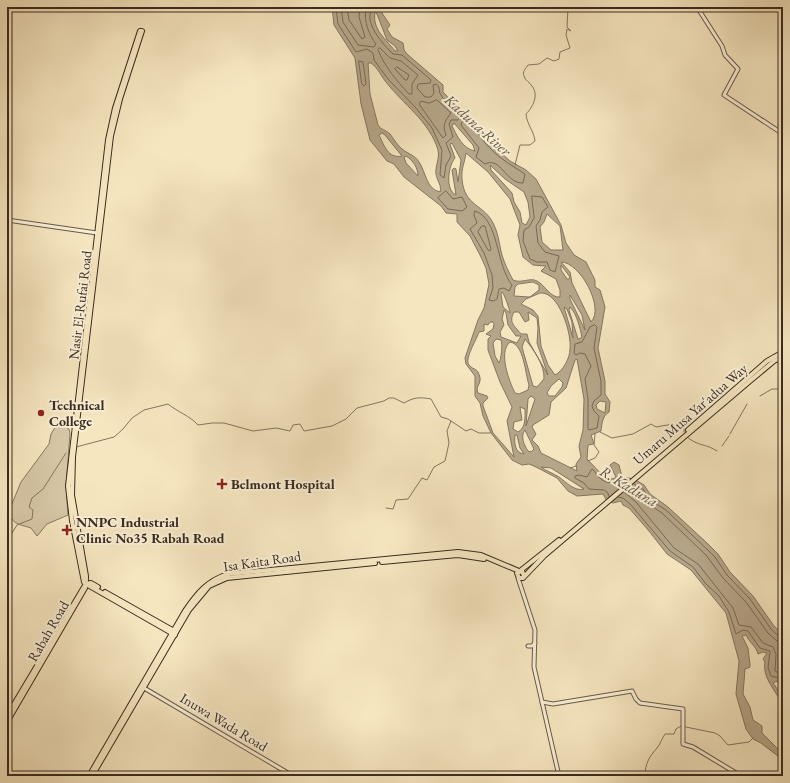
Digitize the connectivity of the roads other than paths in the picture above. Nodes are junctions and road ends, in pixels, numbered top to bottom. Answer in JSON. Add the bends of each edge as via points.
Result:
{"nodes":[{"id":1,"x":697,"y":7,"type":"edge"},
{"id":2,"x":142,"y":31,"type":"dead end"},
{"id":3,"x":129,"y":67,"type":"junction"},
{"id":4,"x":783,"y":134,"type":"edge"},
{"id":5,"x":106,"y":172,"type":"junction"},
{"id":6,"x":7,"y":220,"type":"edge"},
{"id":7,"x":97,"y":233,"type":"junction"},
{"id":8,"x":94,"y":271,"type":"junction"},
{"id":9,"x":783,"y":352,"type":"edge"},
{"id":10,"x":783,"y":357,"type":"edge"},
{"id":11,"x":643,"y":471,"type":"junction"},
{"id":12,"x":585,"y":521,"type":"junction"},
{"id":13,"x":518,"y":574,"type":"junction"},
{"id":14,"x":524,"y":576,"type":"junction"},
{"id":15,"x":84,"y":577,"type":"junction"},
{"id":16,"x":86,"y":584,"type":"junction"},
{"id":17,"x":92,"y":585,"type":"junction"},
{"id":18,"x":523,"y":590,"type":"junction"},
{"id":19,"x":83,"y":591,"type":"junction"},
{"id":20,"x":70,"y":613,"type":"junction"},
{"id":21,"x":167,"y":629,"type":"junction"},
{"id":22,"x":175,"y":632,"type":"junction"},
{"id":23,"x":168,"y":641,"type":"junction"},
{"id":24,"x":535,"y":643,"type":"junction"},
{"id":25,"x":528,"y":646,"type":"dead end"},
{"id":26,"x":144,"y":688,"type":"junction"},
{"id":27,"x":542,"y":702,"type":"junction"},
{"id":28,"x":7,"y":716,"type":"edge"},
{"id":29,"x":7,"y":722,"type":"edge"},
{"id":30,"x":89,"y":776,"type":"edge"},
{"id":31,"x":92,"y":776,"type":"edge"},
{"id":32,"x":293,"y":776,"type":"edge"},
{"id":33,"x":558,"y":776,"type":"edge"},
{"id":34,"x":741,"y":776,"type":"edge"}],
"edges":[{"from":1,"to":4,"type":"street","via":[[725,55],[738,69],[724,95]]},
{"from":2,"to":3,"type":"main road","via":[[140,30]]},
{"from":3,"to":5,"type":"main road","name":"Nasir El-Rufai Road","via":[[115,117]]},
{"from":3,"to":5,"type":"main road","name":"Nasir El-Rufai Road","via":[[117,100],[108,140]]},
{"from":5,"to":7,"type":"main road","name":"Nasir El-Rufai Road"},
{"from":5,"to":8,"type":"main road","name":"Nasir El-Rufai Road"},
{"from":6,"to":7,"type":"street"},
{"from":7,"to":8,"type":"main road","name":"Nasir El-Rufai Road"},
{"from":8,"to":15,"type":"main road","name":"Nasir El-Rufai Road","via":[[68,486]]},
{"from":9,"to":11,"type":"main road","name":"Umaru Musa Yar'adua Way","via":[[767,361]]},
{"from":10,"to":11,"type":"main road","name":"Umaru Musa Yar'adua Way","via":[[769,365]]},
{"from":11,"to":12,"type":"main road","name":"Umaru Musa Yar'adua Way"},
{"from":12,"to":13,"type":"main road","name":"Umaru Musa Yar'adua Way"},
{"from":12,"to":14,"type":"main road","name":"Umaru Musa Yar'adua Way"},
{"from":13,"to":14,"type":"main road","via":[[523,572]]},
{"from":13,"to":14,"type":"main road","via":[[521,579]]},
{"from":13,"to":18,"type":"street"},
{"from":13,"to":22,"type":"main road","name":"Isa Kaita Road","via":[[474,554],[443,555],[227,578],[203,591]]},
{"from":14,"to":18,"type":"street"},
{"from":15,"to":16,"type":"main road"},
{"from":15,"to":17,"type":"main road"},
{"from":15,"to":19,"type":"main road"},
{"from":16,"to":17,"type":"main road"},
{"from":16,"to":19,"type":"main road"},
{"from":17,"to":19,"type":"main road"},
{"from":17,"to":21,"type":"main road"},
{"from":18,"to":24,"type":"street","via":[[535,630]]},
{"from":19,"to":20,"type":"main road","name":"Rabah Road"},
{"from":20,"to":28,"type":"main road","name":"Rabah Road"},
{"from":20,"to":29,"type":"main road","name":"Rabah Road"},
{"from":21,"to":22,"type":"main road"},
{"from":21,"to":23,"type":"main road"},
{"from":22,"to":23,"type":"main road","name":"Isa Kaita Road"},
{"from":22,"to":26,"type":"main road","name":"Isa Kaita Road"},
{"from":23,"to":30,"type":"main road","name":"Isa Kaita Road"},
{"from":24,"to":25,"type":"street"},
{"from":24,"to":27,"type":"street","via":[[536,679]]},
{"from":26,"to":31,"type":"main road","name":"Isa Kaita Road"},
{"from":26,"to":32,"type":"street","name":"Inuwa Wada Road"},
{"from":27,"to":33,"type":"street"},
{"from":27,"to":34,"type":"street","via":[[553,704],[632,691],[640,703],[683,709],[683,744],[693,747]]}]}
